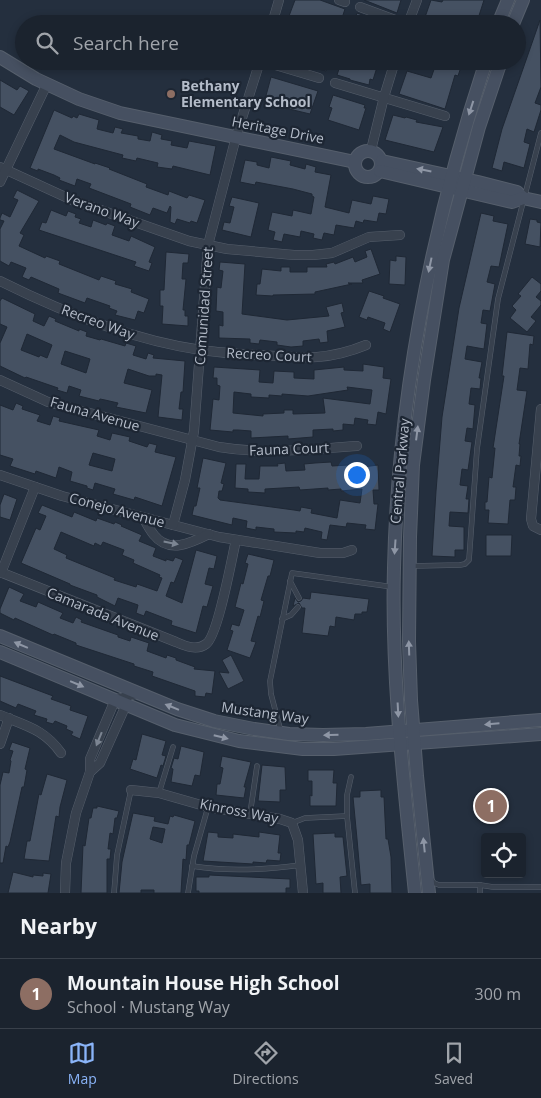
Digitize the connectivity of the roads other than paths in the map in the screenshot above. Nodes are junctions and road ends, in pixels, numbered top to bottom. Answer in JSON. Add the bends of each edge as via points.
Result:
{"nodes":[{"id":1,"x":279,"y":0,"type":"edge"},
{"id":2,"x":417,"y":0,"type":"edge"},
{"id":3,"x":508,"y":0,"type":"edge"},
{"id":4,"x":523,"y":0,"type":"edge"},
{"id":5,"x":360,"y":8,"type":"dead end"},
{"id":6,"x":275,"y":15,"type":"edge"},
{"id":7,"x":381,"y":15,"type":"edge"},
{"id":8,"x":411,"y":15,"type":"edge"},
{"id":9,"x":502,"y":15,"type":"edge"},
{"id":10,"x":517,"y":15,"type":"edge"},
{"id":11,"x":0,"y":57,"type":"edge"},
{"id":12,"x":15,"y":66,"type":"edge"},
{"id":13,"x":23,"y":70,"type":"edge"},
{"id":14,"x":258,"y":70,"type":"edge"},
{"id":15,"x":292,"y":70,"type":"edge"},
{"id":16,"x":392,"y":70,"type":"edge"},
{"id":17,"x":483,"y":70,"type":"edge"},
{"id":18,"x":498,"y":70,"type":"edge"},
{"id":19,"x":319,"y":78,"type":"dead end"},
{"id":20,"x":335,"y":83,"type":"dead end"},
{"id":21,"x":47,"y":84,"type":"junction"},
{"id":22,"x":384,"y":97,"type":"junction"},
{"id":23,"x":445,"y":116,"type":"dead end"},
{"id":24,"x":541,"y":133,"type":"edge"},
{"id":25,"x":236,"y":137,"type":"junction"},
{"id":26,"x":371,"y":150,"type":"junction"},
{"id":27,"x":355,"y":162,"type":"junction"},
{"id":28,"x":381,"y":166,"type":"junction"},
{"id":29,"x":3,"y":168,"type":"edge"},
{"id":30,"x":450,"y":180,"type":"junction"},
{"id":31,"x":0,"y":182,"type":"edge"},
{"id":32,"x":464,"y":184,"type":"junction"},
{"id":33,"x":523,"y":198,"type":"junction"},
{"id":34,"x":541,"y":202,"type":"edge"},
{"id":35,"x":400,"y":235,"type":"dead end"},
{"id":36,"x":208,"y":245,"type":"junction"},
{"id":37,"x":0,"y":281,"type":"edge"},
{"id":38,"x":366,"y":345,"type":"dead end"},
{"id":39,"x":201,"y":350,"type":"junction"},
{"id":40,"x":0,"y":380,"type":"edge"},
{"id":41,"x":541,"y":409,"type":"edge"},
{"id":42,"x":540,"y":426,"type":"edge"},
{"id":43,"x":192,"y":441,"type":"junction"},
{"id":44,"x":357,"y":446,"type":"dead end"},
{"id":45,"x":0,"y":475,"type":"edge"},
{"id":46,"x":35,"y":486,"type":"junction"},
{"id":47,"x":143,"y":517,"type":"junction"},
{"id":48,"x":173,"y":525,"type":"junction"},
{"id":49,"x":537,"y":528,"type":"edge"},
{"id":50,"x":209,"y":534,"type":"junction"},
{"id":51,"x":236,"y":540,"type":"junction"},
{"id":52,"x":352,"y":550,"type":"dead end"},
{"id":53,"x":410,"y":566,"type":"junction"},
{"id":54,"x":0,"y":572,"type":"edge"},
{"id":55,"x":290,"y":581,"type":"junction"},
{"id":56,"x":394,"y":588,"type":"junction"},
{"id":57,"x":299,"y":598,"type":"dead end"},
{"id":58,"x":298,"y":607,"type":"dead end"},
{"id":59,"x":282,"y":619,"type":"junction"},
{"id":60,"x":0,"y":636,"type":"edge"},
{"id":61,"x":0,"y":652,"type":"edge"},
{"id":62,"x":138,"y":693,"type":"junction"},
{"id":63,"x":120,"y":702,"type":"junction"},
{"id":64,"x":4,"y":717,"type":"edge"},
{"id":65,"x":541,"y":720,"type":"edge"},
{"id":66,"x":414,"y":730,"type":"junction"},
{"id":67,"x":399,"y":731,"type":"junction"},
{"id":68,"x":282,"y":733,"type":"junction"},
{"id":69,"x":541,"y":734,"type":"edge"},
{"id":70,"x":0,"y":744,"type":"edge"},
{"id":71,"x":415,"y":744,"type":"junction"},
{"id":72,"x":400,"y":745,"type":"junction"},
{"id":73,"x":173,"y":747,"type":"dead end"},
{"id":74,"x":61,"y":753,"type":"dead end"},
{"id":75,"x":257,"y":766,"type":"dead end"},
{"id":76,"x":351,"y":777,"type":"dead end"},
{"id":77,"x":131,"y":790,"type":"joint"},
{"id":78,"x":159,"y":793,"type":"junction"},
{"id":79,"x":208,"y":807,"type":"junction"},
{"id":80,"x":250,"y":814,"type":"junction"},
{"id":81,"x":347,"y":816,"type":"junction"},
{"id":82,"x":292,"y":823,"type":"junction"},
{"id":83,"x":300,"y":865,"type":"junction"},
{"id":84,"x":426,"y":865,"type":"junction"},
{"id":85,"x":192,"y":866,"type":"junction"},
{"id":86,"x":480,"y":885,"type":"junction"},
{"id":87,"x":541,"y":887,"type":"edge"},
{"id":88,"x":65,"y":893,"type":"edge"},
{"id":89,"x":114,"y":893,"type":"edge"},
{"id":90,"x":188,"y":893,"type":"edge"},
{"id":91,"x":303,"y":893,"type":"edge"},
{"id":92,"x":355,"y":893,"type":"edge"},
{"id":93,"x":415,"y":893,"type":"edge"},
{"id":94,"x":429,"y":893,"type":"edge"},
{"id":95,"x":480,"y":893,"type":"edge"}],
"edges":[{"from":1,"to":6,"type":"street"},
{"from":2,"to":8,"type":"street"},
{"from":3,"to":9,"type":"street"},
{"from":4,"to":10,"type":"street"},
{"from":5,"to":7,"type":"street"},
{"from":11,"to":12,"type":"street","name":"Heritage Drive"},
{"from":13,"to":21,"type":"street","name":"Heritage Drive"},
{"from":14,"to":25,"type":"street","name":"Comunidad Street"},
{"from":15,"to":19,"type":"street"},
{"from":16,"to":22,"type":"street"},
{"from":17,"to":30,"type":"street","name":"Central Parkway","one_way":true},
{"from":18,"to":32,"type":"street","name":"Central Parkway"},
{"from":20,"to":22,"type":"street"},
{"from":21,"to":25,"type":"street","name":"Heritage Drive","via":[[120,113]]},
{"from":21,"to":29,"type":"street"},
{"from":22,"to":23,"type":"street"},
{"from":22,"to":26,"type":"street"},
{"from":24,"to":33,"type":"lane"},
{"from":25,"to":27,"type":"street","name":"Heritage Drive"},
{"from":25,"to":36,"type":"street","name":"Comunidad Street"},
{"from":26,"to":27,"type":"street","via":[[359,154]]},
{"from":26,"to":28,"type":"street","via":[[376,153]]},
{"from":27,"to":28,"type":"street","name":"Heritage Drive","via":[[357,170],[364,176],[373,176]]},
{"from":28,"to":30,"type":"street","name":"Heritage Drive"},
{"from":29,"to":31,"type":"street"},
{"from":29,"to":36,"type":"street","name":"Verano Way","via":[[72,200]]},
{"from":30,"to":32,"type":"street","name":"Heritage Drive"},
{"from":30,"to":56,"type":"street","name":"Central Parkway","one_way":true,"via":[[423,293],[410,378],[400,464]]},
{"from":32,"to":33,"type":"street","name":"Heritage Drive","via":[[512,202]]},
{"from":53,"to":32,"type":"street","name":"Central Parkway","one_way":true,"via":[[414,465],[424,380],[443,260]]},
{"from":33,"to":34,"type":"street","name":"Heritage Drive"},
{"from":33,"to":53,"type":"lane","via":[[498,299],[477,449],[469,560],[460,565]]},
{"from":35,"to":36,"type":"street","name":"Verano Way","via":[[369,237],[332,253],[313,255]]},
{"from":36,"to":39,"type":"street","name":"Comunidad Street"},
{"from":37,"to":39,"type":"street","name":"Recreo Way","via":[[87,319],[148,339]]},
{"from":38,"to":39,"type":"street","name":"Recreo Court","via":[[312,358]]},
{"from":39,"to":43,"type":"street","name":"Comunidad Street"},
{"from":40,"to":43,"type":"street","name":"Fauna Avenue","via":[[48,402]]},
{"from":41,"to":42,"type":"street"},
{"from":42,"to":49,"type":"street","via":[[531,519]]},
{"from":43,"to":44,"type":"street","name":"Fauna Court","via":[[243,451],[270,452]]},
{"from":43,"to":48,"type":"street","name":"Comunidad Street"},
{"from":45,"to":46,"type":"street","name":"Conejo Avenue"},
{"from":46,"to":47,"type":"street","name":"Conejo Avenue"},
{"from":46,"to":54,"type":"street"},
{"from":47,"to":48,"type":"street","name":"Conejo Avenue"},
{"from":47,"to":50,"type":"street","one_way":true,"via":[[154,535],[171,545],[187,545]]},
{"from":48,"to":50,"type":"street","name":"Conejo Avenue"},
{"from":50,"to":51,"type":"street","name":"Conejo Avenue"},
{"from":51,"to":52,"type":"street","name":"Conejo Avenue","via":[[320,553]]},
{"from":51,"to":54,"type":"street","name":"Camarada Avenue","via":[[217,623],[211,639],[198,648]]},
{"from":66,"to":53,"type":"street","name":"Central Parkway","one_way":true,"via":[[408,641]]},
{"from":55,"to":56,"type":"lane","via":[[292,573]]},
{"from":55,"to":57,"type":"lane"},
{"from":55,"to":59,"type":"lane"},
{"from":56,"to":67,"type":"street","name":"Central Parkway","one_way":true},
{"from":58,"to":59,"type":"lane"},
{"from":59,"to":68,"type":"lane","via":[[270,681]]},
{"from":62,"to":60,"type":"street","name":"Mustang Way","one_way":true},
{"from":61,"to":63,"type":"street","one_way":true},
{"from":62,"to":63,"type":"street"},
{"from":68,"to":62,"type":"street","name":"Mustang Way","one_way":true,"via":[[214,721]]},
{"from":63,"to":72,"type":"street","one_way":true,"via":[[176,725],[238,742],[303,749]]},
{"from":63,"to":88,"type":"street","via":[[90,759],[90,772],[66,863]]},
{"from":64,"to":70,"type":"street"},
{"from":64,"to":74,"type":"street","via":[[40,732]]},
{"from":65,"to":66,"type":"street","name":"Mustang Way","one_way":true},
{"from":66,"to":67,"type":"street","name":"Mustang Way"},
{"from":66,"to":71,"type":"street","name":"Central Parkway"},
{"from":67,"to":68,"type":"street","name":"Mustang Way","one_way":true,"via":[[323,735]]},
{"from":67,"to":72,"type":"street","name":"Central Parkway"},
{"from":69,"to":71,"type":"street"},
{"from":71,"to":72,"type":"street"},
{"from":84,"to":71,"type":"street","name":"Central Parkway","one_way":true},
{"from":72,"to":93,"type":"street","name":"Central Parkway"},
{"from":73,"to":78,"type":"lane"},
{"from":75,"to":80,"type":"lane"},
{"from":76,"to":81,"type":"lane","via":[[346,795]]},
{"from":77,"to":78,"type":"street","name":"Kinross Way"},
{"from":77,"to":89,"type":"lane","via":[[117,855]]},
{"from":78,"to":79,"type":"street","name":"Kinross Way"},
{"from":79,"to":80,"type":"street","name":"Kinross Way"},
{"from":79,"to":85,"type":"lane"},
{"from":80,"to":82,"type":"street","name":"Kinross Way"},
{"from":81,"to":82,"type":"lane","name":"Kinross Way","via":[[305,818]]},
{"from":81,"to":92,"type":"lane"},
{"from":82,"to":83,"type":"street","via":[[298,840]]},
{"from":83,"to":85,"type":"lane","via":[[241,870]]},
{"from":83,"to":91,"type":"street"},
{"from":84,"to":86,"type":"lane","via":[[436,884]]},
{"from":84,"to":94,"type":"street","name":"Central Parkway"},
{"from":85,"to":90,"type":"lane"},
{"from":86,"to":87,"type":"lane","via":[[493,888]]},
{"from":86,"to":95,"type":"lane"}]}
